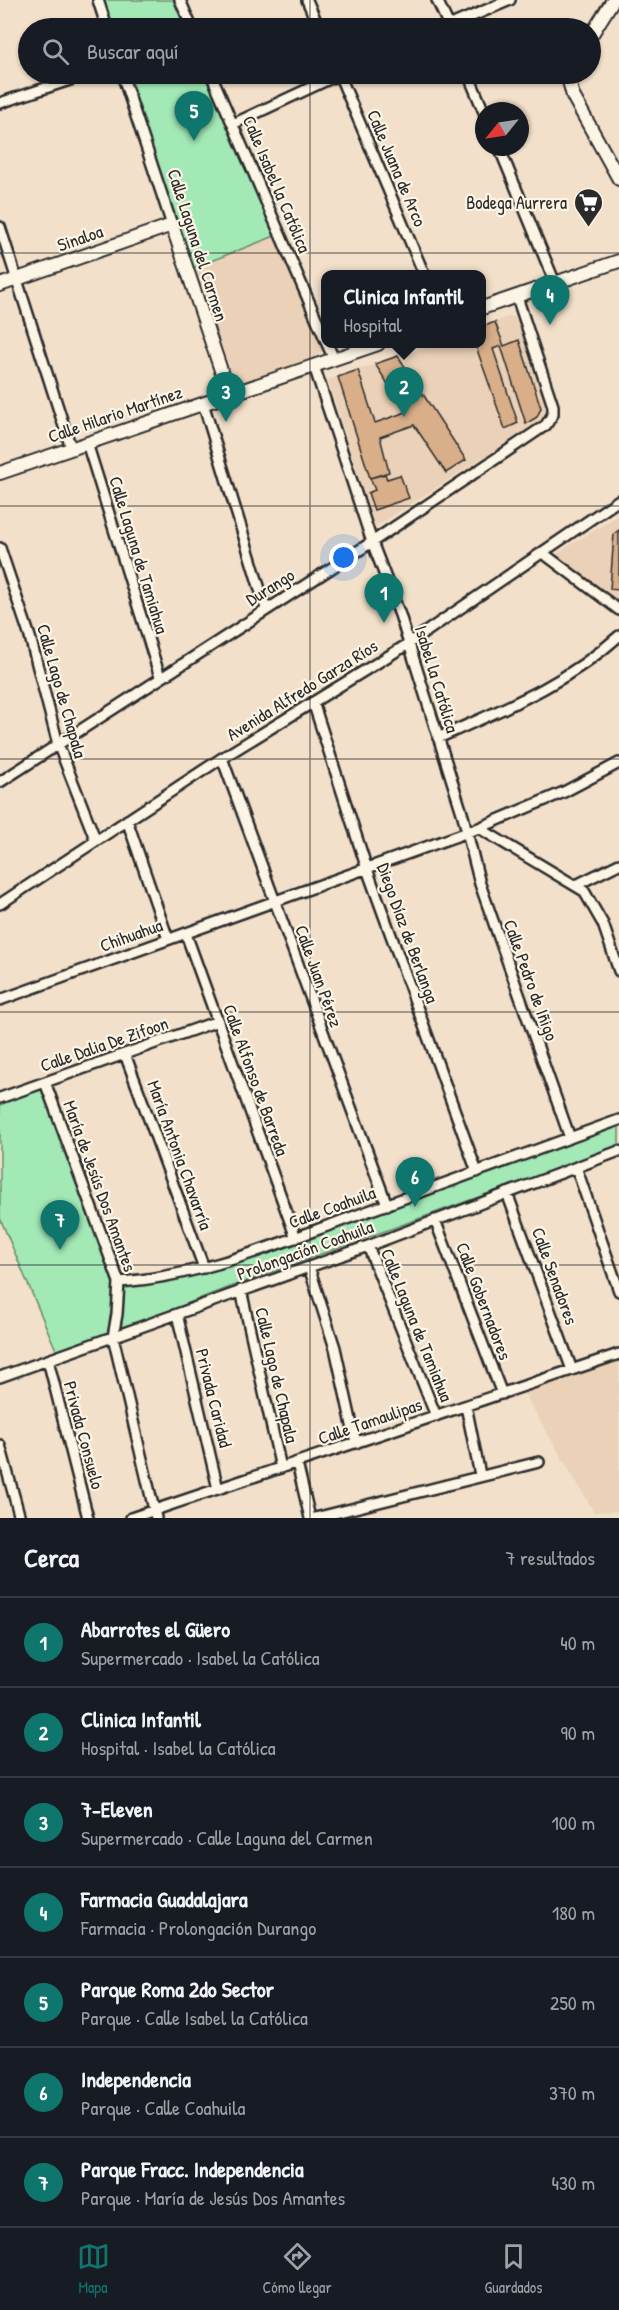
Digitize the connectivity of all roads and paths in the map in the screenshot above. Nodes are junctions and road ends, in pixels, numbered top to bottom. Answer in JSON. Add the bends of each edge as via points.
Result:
{"nodes":[{"id":1,"x":98,"y":0,"type":"edge"},
{"id":2,"x":180,"y":0,"type":"edge"},
{"id":3,"x":307,"y":0,"type":"edge"},
{"id":4,"x":437,"y":0,"type":"edge"},
{"id":5,"x":510,"y":0,"type":"edge"},
{"id":6,"x":613,"y":0,"type":"edge"},
{"id":7,"x":104,"y":18,"type":"edge"},
{"id":8,"x":188,"y":18,"type":"edge"},
{"id":9,"x":315,"y":18,"type":"edge"},
{"id":10,"x":443,"y":18,"type":"edge"},
{"id":11,"x":470,"y":18,"type":"edge"},
{"id":12,"x":601,"y":20,"type":"edge"},
{"id":13,"x":58,"y":84,"type":"edge"},
{"id":14,"x":125,"y":84,"type":"edge"},
{"id":15,"x":215,"y":84,"type":"edge"},
{"id":16,"x":319,"y":84,"type":"edge"},
{"id":17,"x":344,"y":84,"type":"edge"},
{"id":18,"x":472,"y":84,"type":"edge"},
{"id":19,"x":570,"y":84,"type":"edge"},
{"id":20,"x":480,"y":102,"type":"edge"},
{"id":21,"x":0,"y":103,"type":"edge"},
{"id":22,"x":233,"y":124,"type":"junction"},
{"id":23,"x":503,"y":156,"type":"edge"},
{"id":24,"x":618,"y":175,"type":"edge"},
{"id":25,"x":172,"y":225,"type":"junction"},
{"id":26,"x":0,"y":227,"type":"edge"},
{"id":27,"x":619,"y":261,"type":"edge"},
{"id":28,"x":422,"y":270,"type":"edge"},
{"id":29,"x":17,"y":279,"type":"junction"},
{"id":30,"x":555,"y":284,"type":"junction"},
{"id":31,"x":0,"y":285,"type":"edge"},
{"id":32,"x":517,"y":297,"type":"junction"},
{"id":33,"x":486,"y":307,"type":"edge"},
{"id":34,"x":321,"y":328,"type":"edge"},
{"id":35,"x":329,"y":348,"type":"edge"},
{"id":36,"x":366,"y":348,"type":"edge"},
{"id":37,"x":334,"y":359,"type":"junction"},
{"id":38,"x":314,"y":366,"type":"junction"},
{"id":39,"x":229,"y":394,"type":"junction"},
{"id":40,"x":203,"y":403,"type":"junction"},
{"id":41,"x":87,"y":442,"type":"junction"},
{"id":42,"x":72,"y":448,"type":"junction"},
{"id":43,"x":0,"y":473,"type":"edge"},
{"id":44,"x":619,"y":500,"type":"edge"},
{"id":45,"x":372,"y":542,"type":"junction"},
{"id":46,"x":0,"y":548,"type":"edge"},
{"id":47,"x":543,"y":553,"type":"junction"},
{"id":48,"x":266,"y":609,"type":"junction"},
{"id":49,"x":619,"y":610,"type":"edge"},
{"id":50,"x":619,"y":636,"type":"edge"},
{"id":51,"x":408,"y":644,"type":"junction"},
{"id":52,"x":160,"y":677,"type":"junction"},
{"id":53,"x":313,"y":702,"type":"junction"},
{"id":54,"x":438,"y":738,"type":"junction"},
{"id":55,"x":58,"y":744,"type":"junction"},
{"id":56,"x":222,"y":758,"type":"junction"},
{"id":57,"x":619,"y":763,"type":"edge"},
{"id":58,"x":0,"y":782,"type":"edge"},
{"id":59,"x":127,"y":820,"type":"junction"},
{"id":60,"x":479,"y":828,"type":"junction"},
{"id":61,"x":467,"y":832,"type":"junction"},
{"id":62,"x":96,"y":841,"type":"junction"},
{"id":63,"x":619,"y":864,"type":"edge"},
{"id":64,"x":367,"y":868,"type":"junction"},
{"id":65,"x":576,"y":885,"type":"junction"},
{"id":66,"x":274,"y":902,"type":"junction"},
{"id":67,"x":0,"y":904,"type":"edge"},
{"id":68,"x":186,"y":934,"type":"junction"},
{"id":69,"x":168,"y":939,"type":"junction"},
{"id":70,"x":619,"y":971,"type":"edge"},
{"id":71,"x":0,"y":1000,"type":"edge"},
{"id":72,"x":218,"y":1021,"type":"junction"},
{"id":73,"x":125,"y":1054,"type":"junction"},
{"id":74,"x":45,"y":1082,"type":"junction"},
{"id":75,"x":0,"y":1098,"type":"edge"},
{"id":76,"x":619,"y":1120,"type":"edge"},
{"id":77,"x":570,"y":1138,"type":"junction"},
{"id":78,"x":619,"y":1151,"type":"edge"},
{"id":79,"x":576,"y":1167,"type":"junction"},
{"id":80,"x":477,"y":1173,"type":"junction"},
{"id":81,"x":507,"y":1193,"type":"junction"},
{"id":82,"x":387,"y":1205,"type":"junction"},
{"id":83,"x":435,"y":1220,"type":"junction"},
{"id":84,"x":296,"y":1238,"type":"junction"},
{"id":85,"x":368,"y":1246,"type":"junction"},
{"id":86,"x":309,"y":1267,"type":"junction"},
{"id":87,"x":204,"y":1268,"type":"junction"},
{"id":88,"x":119,"y":1282,"type":"junction"},
{"id":89,"x":242,"y":1290,"type":"junction"},
{"id":90,"x":619,"y":1291,"type":"edge"},
{"id":91,"x":177,"y":1314,"type":"junction"},
{"id":92,"x":113,"y":1337,"type":"junction"},
{"id":93,"x":619,"y":1354,"type":"edge"},
{"id":94,"x":48,"y":1360,"type":"junction"},
{"id":95,"x":572,"y":1370,"type":"junction"},
{"id":96,"x":0,"y":1377,"type":"edge"},
{"id":97,"x":502,"y":1394,"type":"junction"},
{"id":98,"x":466,"y":1406,"type":"junction"},
{"id":99,"x":436,"y":1416,"type":"junction"},
{"id":100,"x":356,"y":1443,"type":"junction"},
{"id":101,"x":0,"y":1445,"type":"edge"},
{"id":102,"x":539,"y":1462,"type":"dead end"},
{"id":103,"x":297,"y":1463,"type":"junction"},
{"id":104,"x":281,"y":1468,"type":"junction"},
{"id":105,"x":480,"y":1475,"type":"junction"},
{"id":106,"x":219,"y":1489,"type":"junction"},
{"id":107,"x":155,"y":1514,"type":"edge"},
{"id":108,"x":20,"y":1518,"type":"edge"},
{"id":109,"x":88,"y":1518,"type":"edge"},
{"id":110,"x":131,"y":1518,"type":"edge"},
{"id":111,"x":310,"y":1518,"type":"edge"},
{"id":112,"x":315,"y":1518,"type":"edge"}],
"edges":[{"from":1,"to":7,"type":"street"},
{"from":2,"to":8,"type":"street"},
{"from":3,"to":9,"type":"street"},
{"from":4,"to":10,"type":"street"},
{"from":5,"to":11,"type":"street"},
{"from":6,"to":12,"type":"street"},
{"from":13,"to":21,"type":"street"},
{"from":14,"to":25,"type":"street","name":"Calle Laguna del Carmen"},
{"from":15,"to":22,"type":"street","name":"Calle Isabel la Católica"},
{"from":16,"to":22,"type":"street"},
{"from":17,"to":28,"type":"street","name":"Calle Juana de Arco"},
{"from":18,"to":20,"type":"street"},
{"from":19,"to":24,"type":"street"},
{"from":22,"to":34,"type":"street","name":"Calle Isabel la Católica"},
{"from":23,"to":30,"type":"street"},
{"from":25,"to":29,"type":"street","name":"Sinaloa"},
{"from":25,"to":39,"type":"street","name":"Calle Laguna del Carmen"},
{"from":26,"to":29,"type":"street"},
{"from":27,"to":30,"type":"street"},
{"from":29,"to":31,"type":"street","name":"Sinaloa"},
{"from":29,"to":42,"type":"street"},
{"from":30,"to":32,"type":"street"},
{"from":32,"to":33,"type":"street"},
{"from":32,"to":45,"type":"street","name":"Durango","via":[[553,414],[540,431]]},
{"from":35,"to":37,"type":"street","name":"Calle Isabel la Católica"},
{"from":36,"to":37,"type":"street","name":"Calle Hilario Martínez"},
{"from":37,"to":38,"type":"street","name":"Calle Hilario Martínez"},
{"from":38,"to":39,"type":"street","name":"Calle Hilario Martínez"},
{"from":38,"to":45,"type":"street","name":"Isabel la Católica"},
{"from":39,"to":40,"type":"street","name":"Calle Hilario Martínez"},
{"from":40,"to":41,"type":"street","name":"Calle Hilario Martínez"},
{"from":40,"to":48,"type":"street"},
{"from":41,"to":42,"type":"street","name":"Calle Hilario Martínez"},
{"from":41,"to":52,"type":"street","name":"Calle Laguna de Tamiahua"},
{"from":42,"to":43,"type":"street","name":"Calle Hilario Martínez"},
{"from":44,"to":47,"type":"street","name":"Avenida Alfredo Garza Ríos"},
{"from":45,"to":48,"type":"street","name":"Durango"},
{"from":45,"to":51,"type":"street","name":"Isabel la Católica"},
{"from":46,"to":55,"type":"street","name":"Calle Lago de Chapala","via":[[30,637]]},
{"from":47,"to":49,"type":"street"},
{"from":47,"to":51,"type":"street","name":"Avenida Alfredo Garza Ríos"},
{"from":48,"to":52,"type":"street","name":"Durango"},
{"from":50,"to":54,"type":"street","via":[[543,691]]},
{"from":51,"to":53,"type":"street","name":"Avenida Alfredo Garza Ríos"},
{"from":51,"to":54,"type":"street","name":"Isabel la Católica"},
{"from":52,"to":55,"type":"street","name":"Durango"},
{"from":53,"to":56,"type":"street","name":"Avenida Alfredo Garza Ríos"},
{"from":53,"to":64,"type":"street","name":"Diego Díaz de Berlanga"},
{"from":54,"to":61,"type":"street","name":"Isabel la Católica"},
{"from":55,"to":58,"type":"street","name":"Durango"},
{"from":55,"to":62,"type":"street","name":"Calle Lago de Chapala"},
{"from":56,"to":59,"type":"street","name":"Avenida Alfredo Garza Ríos"},
{"from":56,"to":66,"type":"street","name":"Calle Juan Pérez"},
{"from":57,"to":60,"type":"street","name":"Chihuahua","via":[[564,792]]},
{"from":59,"to":62,"type":"street","name":"Avenida Alfredo Garza Ríos"},
{"from":59,"to":69,"type":"street"},
{"from":60,"to":61,"type":"street","name":"Chihuahua"},
{"from":60,"to":65,"type":"street"},
{"from":61,"to":64,"type":"street","name":"Chihuahua"},
{"from":61,"to":77,"type":"street","name":"Calle Pedro de Iñigo","via":[[480,884]]},
{"from":62,"to":67,"type":"street","name":"Avenida Alfredo Garza Ríos"},
{"from":63,"to":65,"type":"street"},
{"from":64,"to":66,"type":"street","name":"Chihuahua"},
{"from":64,"to":80,"type":"street","name":"Diego Díaz de Berlanga"},
{"from":65,"to":70,"type":"street","via":[[595,909]]},
{"from":66,"to":68,"type":"street","name":"Chihuahua"},
{"from":66,"to":82,"type":"street","name":"Calle Juan Pérez"},
{"from":68,"to":69,"type":"street","name":"Chihuahua"},
{"from":68,"to":72,"type":"street","name":"Calle Alfonso de Barreda"},
{"from":69,"to":71,"type":"street","name":"Chihuahua"},
{"from":72,"to":73,"type":"street","name":"Calle Dalia De Zifoon"},
{"from":72,"to":84,"type":"street","name":"Calle Alfonso de Barreda"},
{"from":73,"to":74,"type":"street","name":"Calle Dalia De Zifoon"},
{"from":73,"to":87,"type":"street","name":"María Antonia Chavarría"},
{"from":74,"to":75,"type":"street","name":"Calle Dalia De Zifoon"},
{"from":74,"to":88,"type":"street","name":"María de Jesús Dos Amantes"},
{"from":76,"to":77,"type":"street","name":"Calle Coahuila"},
{"from":77,"to":80,"type":"street","name":"Calle Coahuila"},
{"from":78,"to":79,"type":"street","name":"Prolongación Coahuila"},
{"from":79,"to":81,"type":"street","name":"Prolongación Coahuila"},
{"from":79,"to":90,"type":"street"},
{"from":80,"to":82,"type":"street","name":"Calle Coahuila"},
{"from":81,"to":83,"type":"street","name":"Prolongación Coahuila"},
{"from":81,"to":95,"type":"street","name":"Calle Senadores"},
{"from":82,"to":84,"type":"street","name":"Calle Coahuila"},
{"from":83,"to":85,"type":"street","name":"Prolongación Coahuila"},
{"from":83,"to":97,"type":"street","name":"Calle Gobernadores"},
{"from":84,"to":87,"type":"street","name":"Calle Coahuila"},
{"from":85,"to":86,"type":"street","name":"Prolongación Coahuila"},
{"from":85,"to":99,"type":"street","name":"Calle Laguna de Tamiahua"},
{"from":86,"to":89,"type":"street","name":"Prolongación Coahuila"},
{"from":86,"to":100,"type":"street","via":[[335,1348]]},
{"from":87,"to":88,"type":"street","name":"Calle Coahuila","via":[[162,1278]]},
{"from":88,"to":92,"type":"street","name":"María de Jesús Dos Amantes"},
{"from":89,"to":91,"type":"street","name":"Prolongación Coahuila"},
{"from":89,"to":104,"type":"street","name":"Calle Lago de Chapala"},
{"from":91,"to":92,"type":"street","name":"Prolongación Coahuila"},
{"from":91,"to":106,"type":"street","name":"Privada Caridad"},
{"from":92,"to":94,"type":"street","name":"Prolongación Coahuila"},
{"from":92,"to":107,"type":"street"},
{"from":93,"to":95,"type":"street","name":"Calle Tamaulipas"},
{"from":94,"to":96,"type":"street","name":"Prolongación Coahuila"},
{"from":94,"to":109,"type":"street","name":"Privada Consuelo"},
{"from":95,"to":97,"type":"street","name":"Calle Tamaulipas"},
{"from":97,"to":98,"type":"street","name":"Calle Tamaulipas"},
{"from":98,"to":99,"type":"street","name":"Calle Tamaulipas"},
{"from":98,"to":105,"type":"street"},
{"from":99,"to":100,"type":"street","name":"Calle Tamaulipas"},
{"from":100,"to":103,"type":"street","name":"Calle Tamaulipas"},
{"from":101,"to":108,"type":"street"},
{"from":102,"to":105,"type":"street"},
{"from":103,"to":104,"type":"street","name":"Calle Tamaulipas"},
{"from":103,"to":111,"type":"street","name":"Calle Lago de Chapala"},
{"from":104,"to":106,"type":"street","name":"Calle Tamaulipas"},
{"from":105,"to":112,"type":"street"},
{"from":106,"to":107,"type":"street","name":"Calle Tamaulipas"},
{"from":107,"to":110,"type":"street","name":"Calle Tamaulipas"}]}
